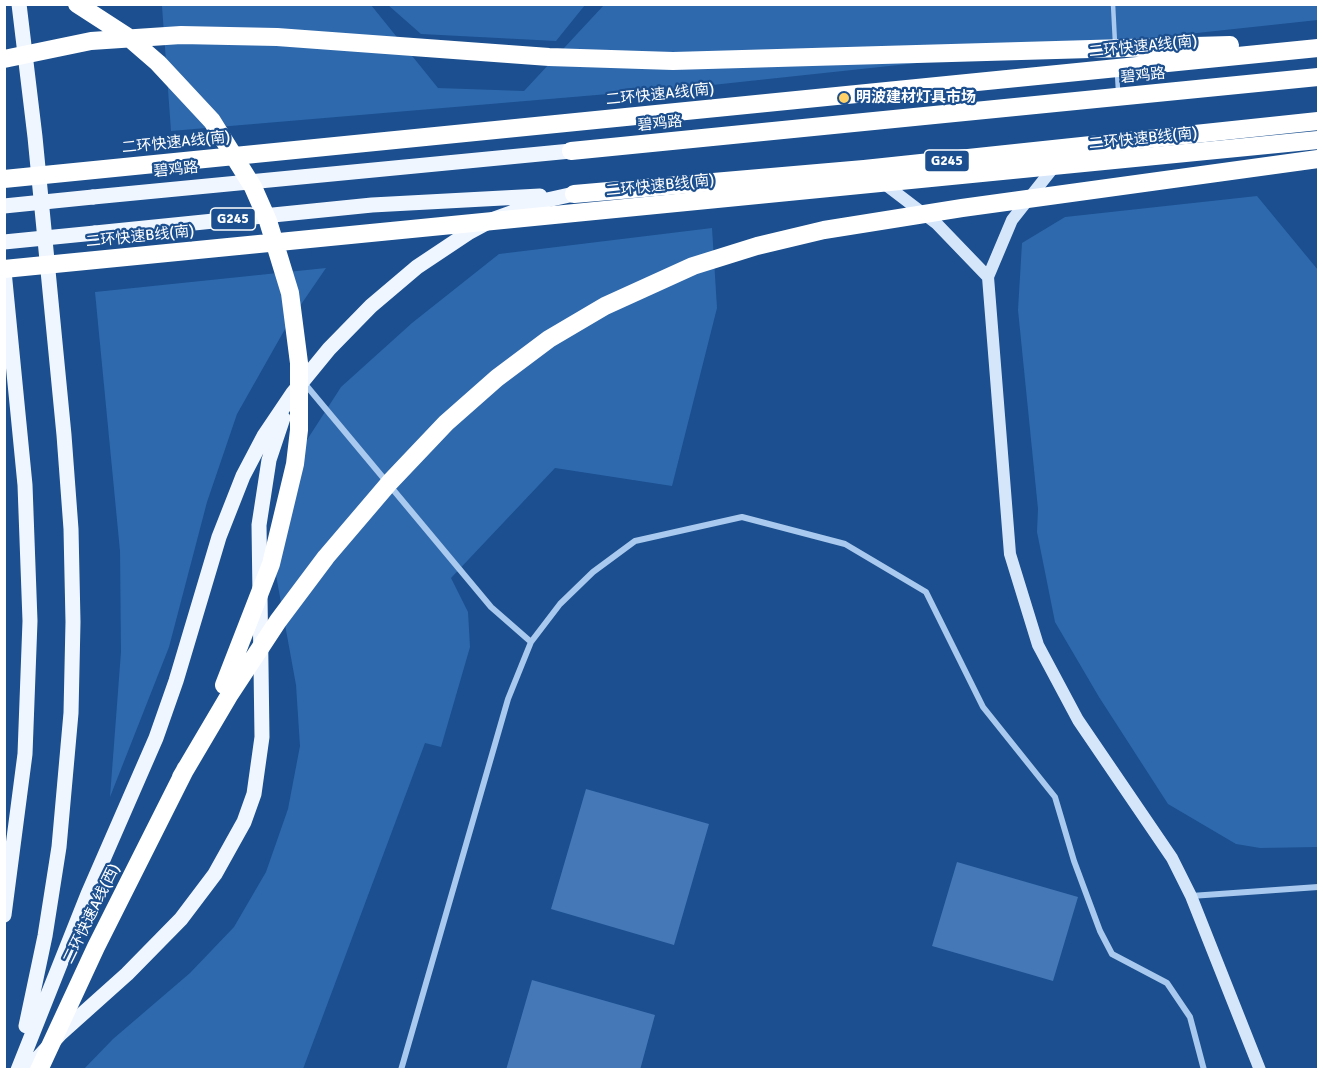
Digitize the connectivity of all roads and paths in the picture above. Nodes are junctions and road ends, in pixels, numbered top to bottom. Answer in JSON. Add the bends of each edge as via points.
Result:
{"nodes":[{"id":1,"x":18,"y":4,"type":"edge"},
{"id":2,"x":76,"y":4,"type":"edge"},
{"id":3,"x":1113,"y":4,"type":"edge"},
{"id":4,"x":1318,"y":42,"type":"edge"},
{"id":5,"x":1318,"y":48,"type":"edge"},
{"id":6,"x":1116,"y":51,"type":"dead end"},
{"id":7,"x":4,"y":59,"type":"edge"},
{"id":8,"x":1116,"y":62,"type":"dead end"},
{"id":9,"x":1318,"y":77,"type":"edge"},
{"id":10,"x":1119,"y":97,"type":"junction"},
{"id":11,"x":1318,"y":121,"type":"edge"},
{"id":12,"x":1318,"y":140,"type":"edge"},
{"id":13,"x":1068,"y":148,"type":"junction"},
{"id":14,"x":571,"y":151,"type":"joint"},
{"id":15,"x":1318,"y":159,"type":"edge"},
{"id":16,"x":864,"y":169,"type":"junction"},
{"id":17,"x":4,"y":179,"type":"edge"},
{"id":18,"x":574,"y":194,"type":"junction"},
{"id":19,"x":4,"y":206,"type":"edge"},
{"id":20,"x":4,"y":242,"type":"edge"},
{"id":21,"x":4,"y":270,"type":"edge"},
{"id":22,"x":988,"y":277,"type":"junction"},
{"id":23,"x":303,"y":381,"type":"junction"},
{"id":24,"x":293,"y":393,"type":"junction"},
{"id":25,"x":531,"y":642,"type":"junction"},
{"id":26,"x":182,"y":777,"type":"junction"},
{"id":27,"x":1318,"y":887,"type":"edge"},
{"id":28,"x":1191,"y":896,"type":"junction"},
{"id":29,"x":4,"y":915,"type":"edge"},
{"id":30,"x":16,"y":1070,"type":"edge"},
{"id":31,"x":27,"y":1070,"type":"edge"},
{"id":32,"x":39,"y":1070,"type":"edge"},
{"id":33,"x":401,"y":1070,"type":"edge"},
{"id":34,"x":1204,"y":1070,"type":"edge"},
{"id":35,"x":1260,"y":1070,"type":"edge"}],
"edges":[{"from":1,"to":30,"type":"main road","via":[[33,115],[64,435],[73,622],[71,712],[59,847]]},
{"from":2,"to":26,"type":"highway","bridge":true,"via":[[158,63],[187,91],[234,153],[268,221],[296,328],[299,430],[281,530],[247,632]]},
{"from":3,"to":6,"type":"lane"},
{"from":4,"to":7,"type":"highway","bridge":true,"via":[[673,61],[181,35],[90,41]]},
{"from":5,"to":17,"type":"highway","name":"二环快速A线(南)","bridge":true},
{"from":8,"to":10,"type":"lane"},
{"from":9,"to":10,"type":"highway","name":"碧鸡路"},
{"from":10,"to":14,"type":"highway","name":"碧鸡路"},
{"from":11,"to":13,"type":"highway","number":"G245"},
{"from":12,"to":21,"type":"highway","name":"二环快速B线(南)","bridge":true},
{"from":13,"to":16,"type":"highway","number":"G245"},
{"from":13,"to":22,"type":"street","via":[[1012,220]]},
{"from":14,"to":19,"type":"main road","name":"碧鸡路","bridge":true},
{"from":15,"to":26,"type":"highway","bridge":true,"via":[[824,230],[693,266],[605,306],[549,339],[497,378],[446,423],[374,500],[278,621],[224,703]]},
{"from":16,"to":18,"type":"highway","number":"G245"},
{"from":16,"to":22,"type":"street","via":[[937,224]]},
{"from":18,"to":20,"type":"main road","number":"G245","bridge":true,"via":[[372,205]]},
{"from":18,"to":23,"type":"main road","via":[[502,215],[442,249],[371,306]]},
{"from":21,"to":29,"type":"main road","via":[[25,485],[30,610],[25,754]]},
{"from":22,"to":28,"type":"street","via":[[1010,555],[1038,645],[1078,720],[1172,858]]},
{"from":23,"to":24,"type":"main road"},
{"from":23,"to":25,"type":"street","via":[[491,607]]},
{"from":24,"to":30,"type":"main road","via":[[264,436],[234,495],[156,738]]},
{"from":24,"to":31,"type":"main road","via":[[269,460],[261,503],[258,556],[262,737],[254,794],[244,822],[215,874],[181,919]]},
{"from":25,"to":33,"type":"street","via":[[508,699]]},
{"from":25,"to":34,"type":"street","via":[[560,604],[593,572],[635,541],[742,517],[844,544],[926,592],[983,707],[1055,796],[1074,861],[1112,954],[1167,983],[1190,1017]]},
{"from":26,"to":32,"type":"highway","name":"二环快速A线(西)","bridge":true},
{"from":27,"to":28,"type":"street"},
{"from":28,"to":35,"type":"street"}]}
